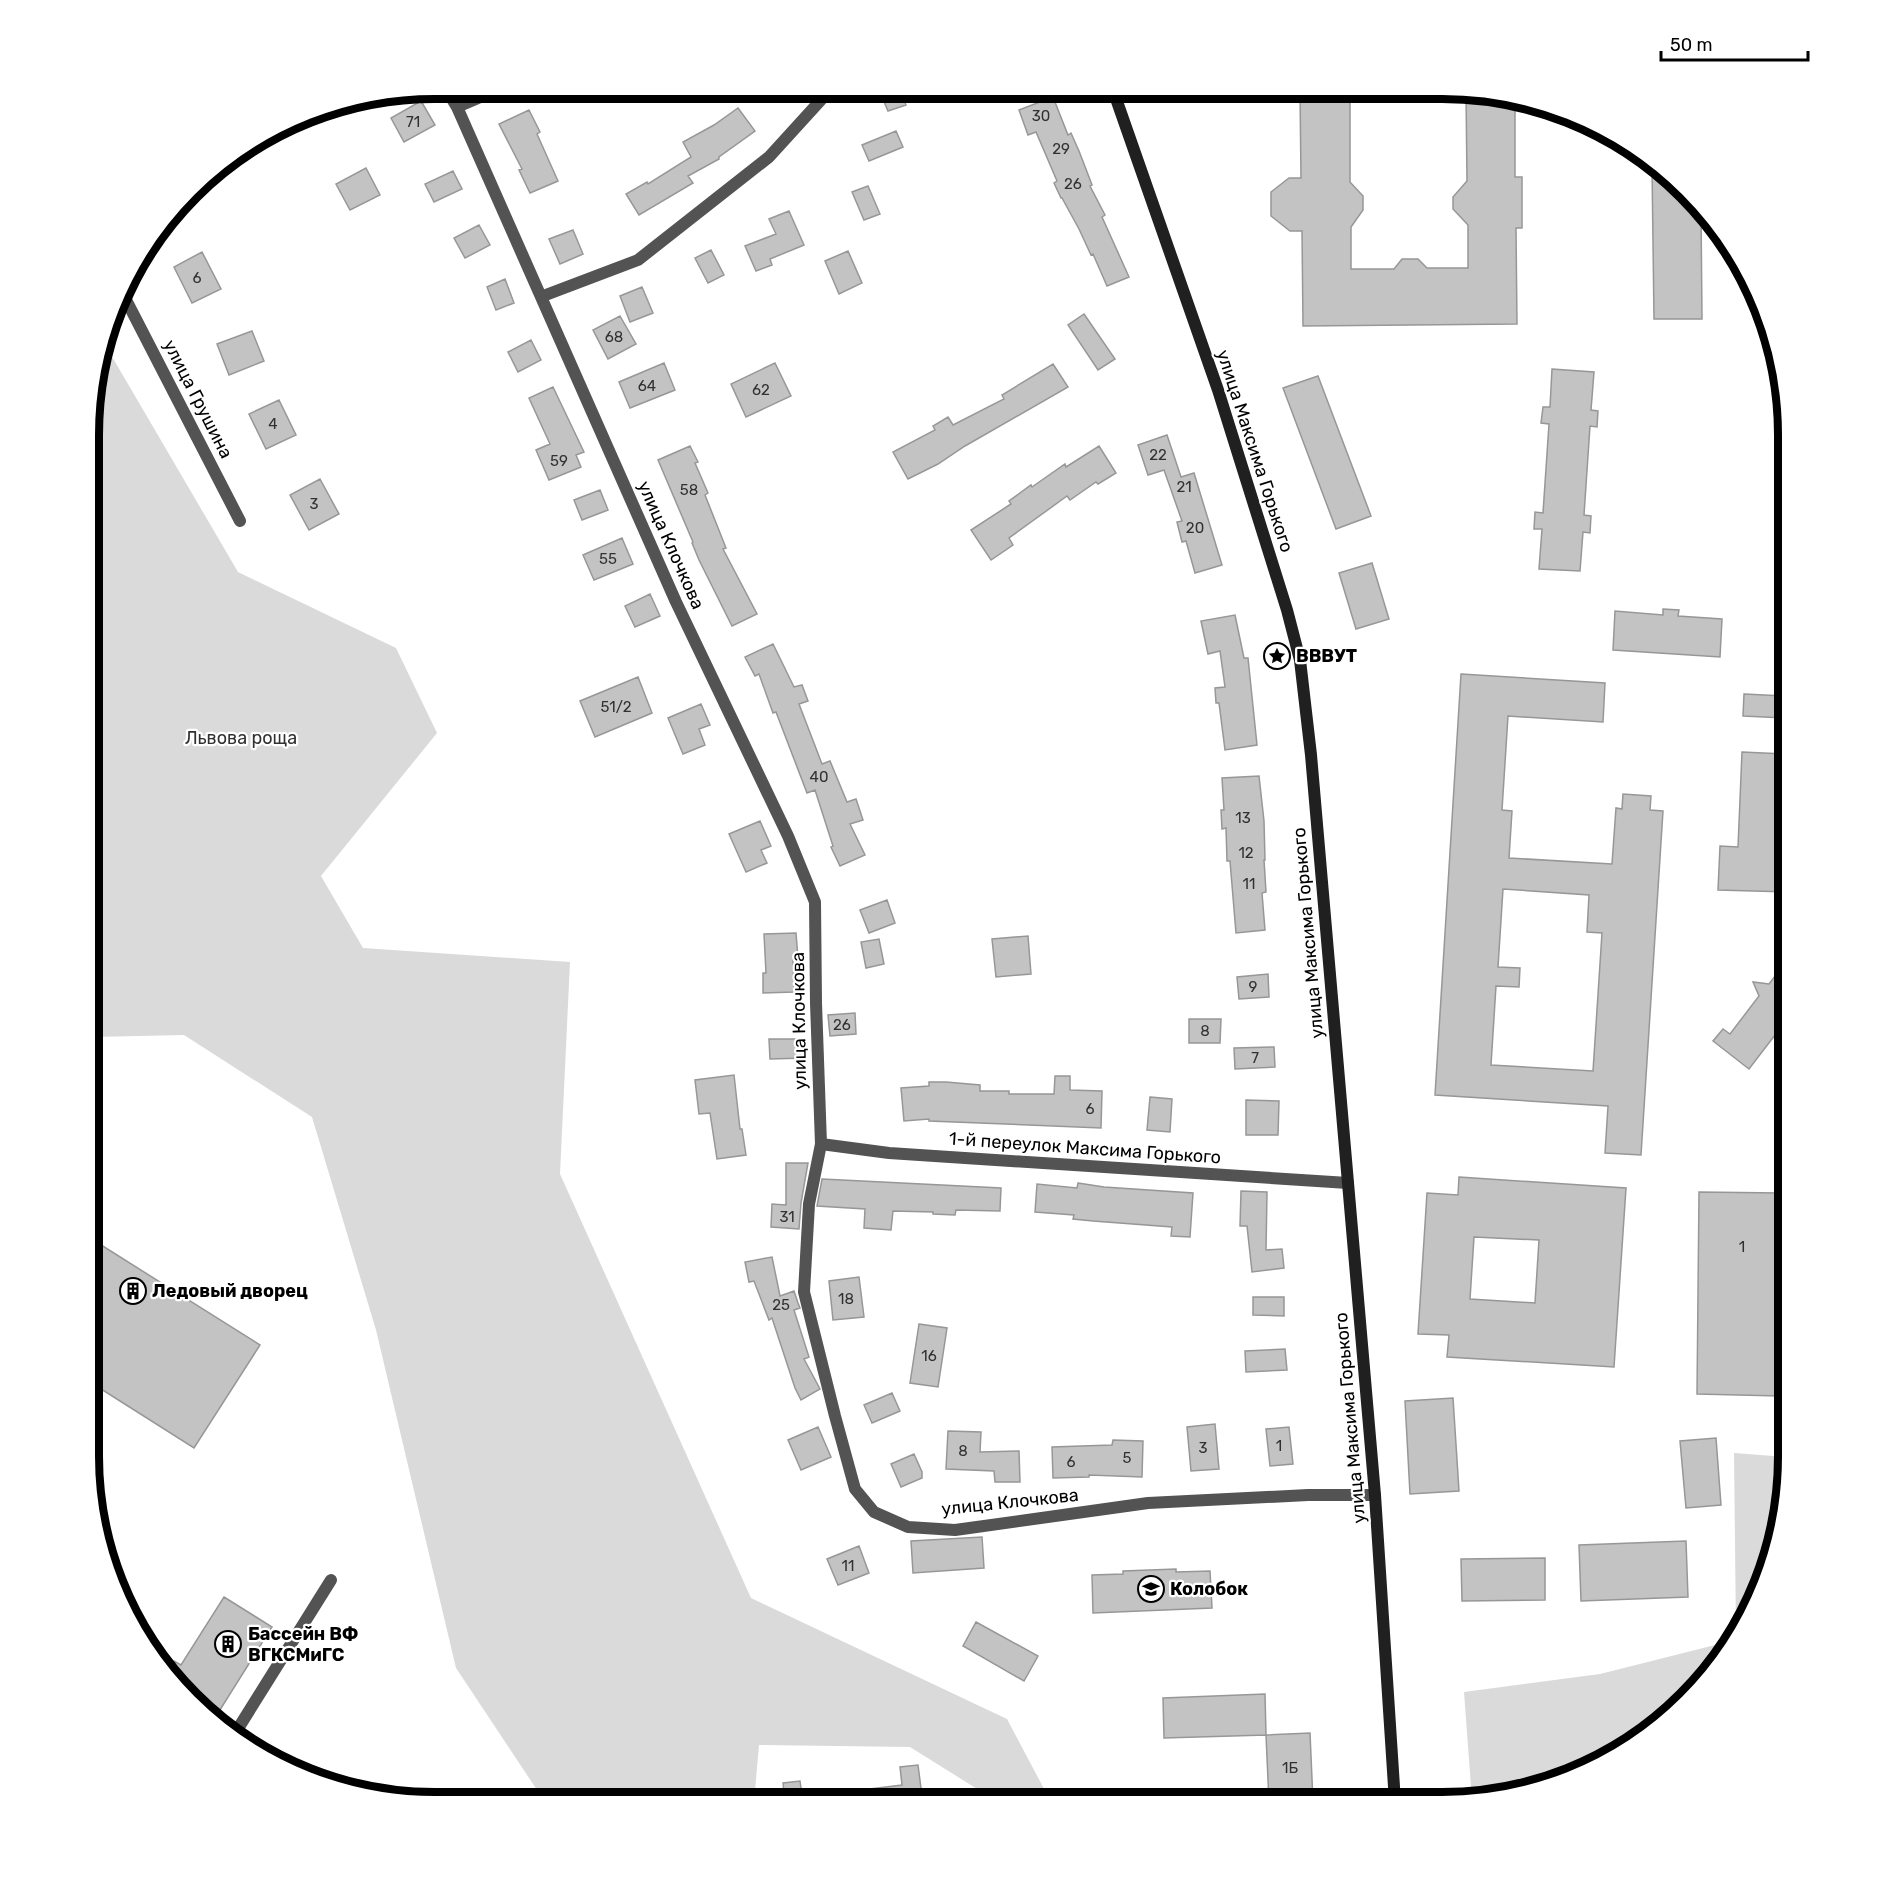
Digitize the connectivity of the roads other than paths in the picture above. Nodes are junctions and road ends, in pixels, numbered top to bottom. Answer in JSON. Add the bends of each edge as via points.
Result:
{"nodes":[{"id":1,"x":453,"y":99,"type":"edge"},
{"id":2,"x":476,"y":99,"type":"edge"},
{"id":3,"x":822,"y":99,"type":"edge"},
{"id":4,"x":1116,"y":99,"type":"edge"},
{"id":5,"x":457,"y":107,"type":"junction"},
{"id":6,"x":543,"y":296,"type":"junction"},
{"id":7,"x":127,"y":302,"type":"edge"},
{"id":8,"x":240,"y":521,"type":"dead end"},
{"id":9,"x":821,"y":1144,"type":"junction"},
{"id":10,"x":1348,"y":1183,"type":"junction"},
{"id":11,"x":1375,"y":1495,"type":"junction"},
{"id":12,"x":331,"y":1580,"type":"dead end"},
{"id":13,"x":238,"y":1728,"type":"edge"},
{"id":14,"x":1394,"y":1792,"type":"edge"}],
"edges":[{"from":1,"to":5,"type":"street","name":"улица Клочкова"},
{"from":2,"to":5,"type":"street"},
{"from":3,"to":6,"type":"street","via":[[770,157],[638,260]]},
{"from":4,"to":10,"type":"main road","name":"улица Максима Горького","via":[[1218,390],[1300,660]]},
{"from":5,"to":6,"type":"street","name":"улица Клочкова"},
{"from":6,"to":9,"type":"street","name":"улица Клочкова","via":[[676,602],[788,836],[815,902]]},
{"from":7,"to":8,"type":"street","name":"улица Грушина"},
{"from":9,"to":10,"type":"street","name":"1-й переулок Максима Горького","via":[[889,1153]]},
{"from":9,"to":11,"type":"street","name":"улица Клочкова","via":[[809,1203],[804,1292],[855,1489],[874,1512],[908,1527],[956,1530],[1148,1503]]},
{"from":10,"to":11,"type":"main road","name":"улица Максима Горького"},
{"from":11,"to":14,"type":"main road","name":"улица Максима Горького"},
{"from":12,"to":13,"type":"street"}]}
